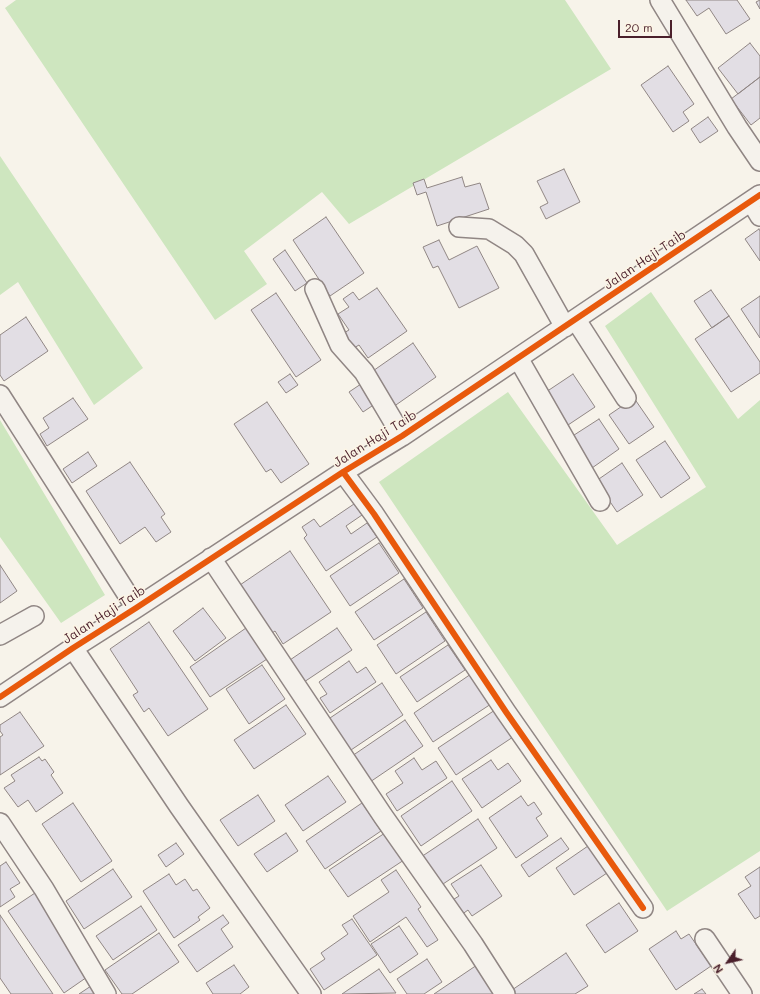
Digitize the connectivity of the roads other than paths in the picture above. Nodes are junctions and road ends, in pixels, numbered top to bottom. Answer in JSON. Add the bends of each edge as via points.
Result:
{"nodes":[{"id":1,"x":660,"y":0,"type":"edge"},
{"id":2,"x":760,"y":161,"type":"edge"},
{"id":3,"x":757,"y":204,"type":"edge"},
{"id":4,"x":459,"y":227,"type":"dead end"},
{"id":5,"x":316,"y":289,"type":"dead end"},
{"id":6,"x":570,"y":324,"type":"junction"},
{"id":7,"x":518,"y":358,"type":"junction"},
{"id":8,"x":0,"y":395,"type":"edge"},
{"id":9,"x":626,"y":398,"type":"dead end"},
{"id":10,"x":402,"y":436,"type":"junction"},
{"id":11,"x":343,"y":472,"type":"junction"},
{"id":12,"x":600,"y":501,"type":"dead end"},
{"id":13,"x":211,"y":558,"type":"junction"},
{"id":14,"x":136,"y":608,"type":"junction"},
{"id":15,"x":34,"y":616,"type":"dead end"},
{"id":16,"x":0,"y":635,"type":"edge"},
{"id":17,"x":73,"y":648,"type":"junction"},
{"id":18,"x":2,"y":691,"type":"edge"},
{"id":19,"x":0,"y":823,"type":"edge"},
{"id":20,"x":643,"y":908,"type":"dead end"},
{"id":21,"x":705,"y":939,"type":"dead end"},
{"id":22,"x":106,"y":994,"type":"edge"},
{"id":23,"x":311,"y":994,"type":"edge"},
{"id":24,"x":505,"y":994,"type":"edge"},
{"id":25,"x":742,"y":994,"type":"edge"}],
"edges":[{"from":1,"to":2,"type":"street"},
{"from":3,"to":6,"type":"street","name":"Jalan Haji Taib"},
{"from":4,"to":6,"type":"street","via":[[489,229],[515,245]]},
{"from":5,"to":10,"type":"street","via":[[340,345],[364,372]]},
{"from":6,"to":7,"type":"street","name":"Jalan Haji Taib"},
{"from":6,"to":9,"type":"street"},
{"from":7,"to":10,"type":"street","name":"Jalan Haji Taib"},
{"from":7,"to":12,"type":"street"},
{"from":8,"to":14,"type":"street"},
{"from":10,"to":11,"type":"street","name":"Jalan Haji Taib"},
{"from":11,"to":13,"type":"street","name":"Jalan Haji Taib"},
{"from":11,"to":20,"type":"street"},
{"from":13,"to":14,"type":"street","name":"Jalan Haji Taib"},
{"from":13,"to":24,"type":"street"},
{"from":14,"to":17,"type":"street","name":"Jalan Haji Taib"},
{"from":15,"to":16,"type":"street"},
{"from":17,"to":18,"type":"street","name":"Jalan Haji Taib"},
{"from":17,"to":23,"type":"street","via":[[179,806]]},
{"from":19,"to":22,"type":"street","via":[[44,889]]},
{"from":21,"to":25,"type":"street"}]}
